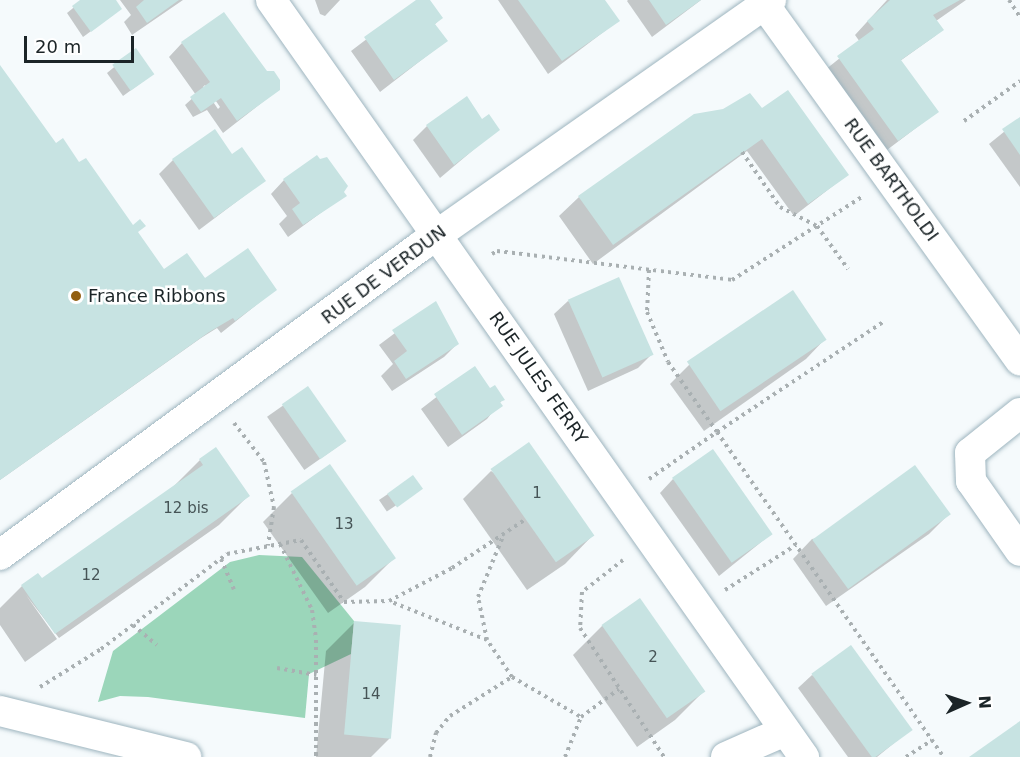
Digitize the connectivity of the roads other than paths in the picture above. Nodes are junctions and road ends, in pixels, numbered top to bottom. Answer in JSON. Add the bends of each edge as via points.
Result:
{"nodes":[{"id":1,"x":271,"y":0,"type":"edge"},
{"id":2,"x":766,"y":2,"type":"edge"},
{"id":3,"x":436,"y":235,"type":"junction"},
{"id":4,"x":1020,"y":361,"type":"edge"},
{"id":5,"x":1020,"y":413,"type":"edge"},
{"id":6,"x":1020,"y":551,"type":"edge"},
{"id":7,"x":0,"y":555,"type":"edge"},
{"id":8,"x":3,"y":712,"type":"edge"},
{"id":9,"x":785,"y":731,"type":"junction"},
{"id":10,"x":186,"y":757,"type":"edge"},
{"id":11,"x":726,"y":757,"type":"edge"},
{"id":12,"x":804,"y":757,"type":"edge"}],
"edges":[{"from":1,"to":3,"type":"street","name":"RUE JULES FERRY"},
{"from":2,"to":3,"type":"street","name":"RUE DE VERDUN"},
{"from":2,"to":4,"type":"street","name":"RUE BARTHOLDI"},
{"from":3,"to":7,"type":"street","name":"RUE DE VERDUN"},
{"from":3,"to":9,"type":"street","name":"RUE JULES FERRY"},
{"from":5,"to":6,"type":"street","via":[[970,453],[971,482]]},
{"from":8,"to":10,"type":"street"},
{"from":9,"to":11,"type":"street"},
{"from":9,"to":12,"type":"street","name":"RUE JULES FERRY"}]}
